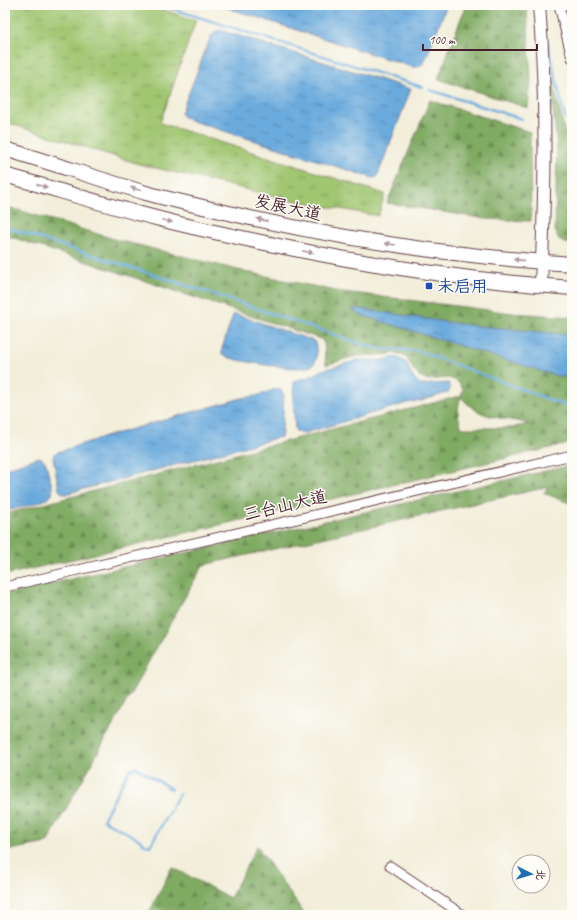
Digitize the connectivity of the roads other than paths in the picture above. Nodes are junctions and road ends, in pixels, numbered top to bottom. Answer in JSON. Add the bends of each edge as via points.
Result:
{"nodes":[{"id":1,"x":539,"y":5,"type":"edge"},
{"id":2,"x":559,"y":5,"type":"edge"},
{"id":3,"x":572,"y":58,"type":"edge"},
{"id":4,"x":5,"y":149,"type":"edge"},
{"id":5,"x":5,"y":175,"type":"edge"},
{"id":6,"x":490,"y":257,"type":"junction"},
{"id":7,"x":542,"y":262,"type":"junction"},
{"id":8,"x":572,"y":264,"type":"edge"},
{"id":9,"x":486,"y":280,"type":"junction"},
{"id":10,"x":541,"y":286,"type":"junction"},
{"id":11,"x":572,"y":288,"type":"edge"},
{"id":12,"x":572,"y":455,"type":"edge"},
{"id":13,"x":5,"y":586,"type":"edge"},
{"id":14,"x":390,"y":866,"type":"dead end"},
{"id":15,"x":463,"y":915,"type":"edge"}],
"edges":[{"from":1,"to":7,"type":"main road","via":[[545,149]]},
{"from":2,"to":3,"type":"street"},
{"from":6,"to":4,"type":"main road","name":"发展大道","one_way":true,"via":[[308,231],[147,193]]},
{"from":5,"to":9,"type":"main road","one_way":true,"via":[[210,232],[359,262]]},
{"from":7,"to":6,"type":"main road","name":"发展大道","one_way":true},
{"from":6,"to":9,"type":"main road"},
{"from":7,"to":8,"type":"main road","name":"发展大道"},
{"from":7,"to":10,"type":"main road"},
{"from":9,"to":10,"type":"main road"},
{"from":10,"to":11,"type":"main road"},
{"from":12,"to":13,"type":"street","name":"三台山大道"},
{"from":14,"to":15,"type":"street"}]}
